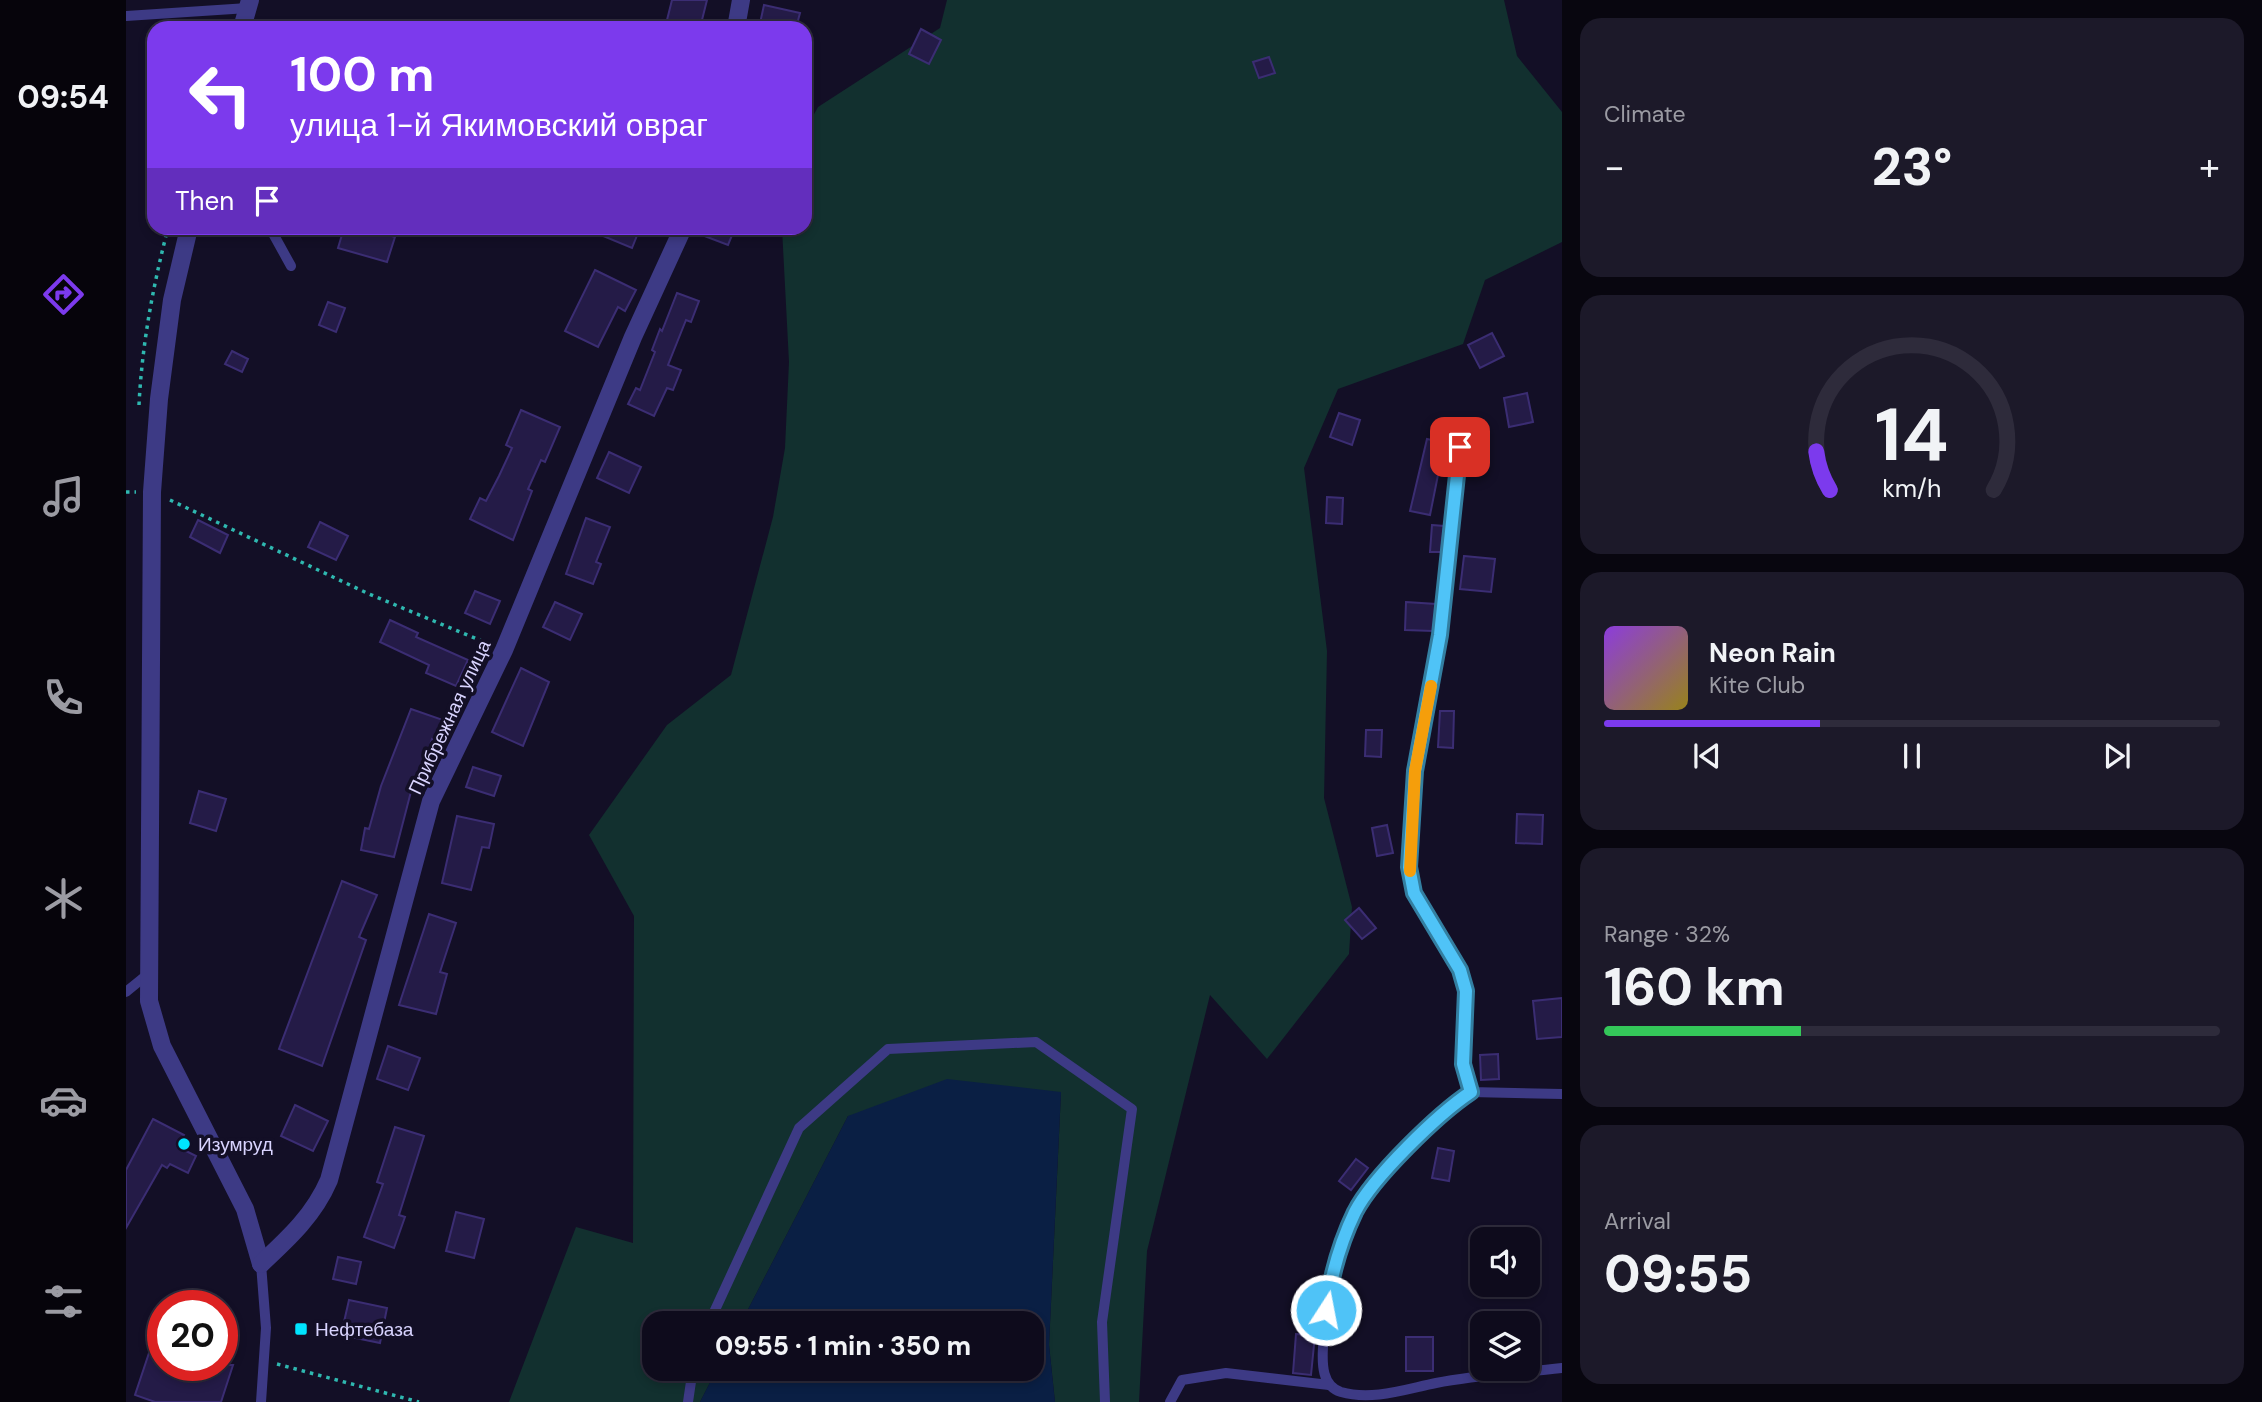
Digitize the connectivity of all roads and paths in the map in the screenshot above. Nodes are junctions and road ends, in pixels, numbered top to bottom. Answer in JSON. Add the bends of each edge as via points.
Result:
{"nodes":[{"id":1,"x":741,"y":0,"type":"edge"},
{"id":2,"x":249,"y":4,"type":"edge"},
{"id":3,"x":126,"y":16,"type":"edge"},
{"id":4,"x":244,"y":21,"type":"edge"},
{"id":5,"x":737,"y":21,"type":"edge"},
{"id":6,"x":187,"y":235,"type":"edge"},
{"id":7,"x":274,"y":235,"type":"edge"},
{"id":8,"x":680,"y":235,"type":"edge"},
{"id":9,"x":291,"y":266,"type":"dead end"},
{"id":10,"x":1460,"y":447,"type":"dead end"},
{"id":11,"x":126,"y":492,"type":"edge"},
{"id":12,"x":152,"y":492,"type":"junction"},
{"id":13,"x":504,"y":650,"type":"junction"},
{"id":14,"x":148,"y":974,"type":"junction"},
{"id":15,"x":126,"y":992,"type":"edge"},
{"id":16,"x":1471,"y":1092,"type":"junction"},
{"id":17,"x":1562,"y":1094,"type":"edge"},
{"id":18,"x":261,"y":1264,"type":"junction"},
{"id":19,"x":715,"y":1311,"type":"edge"},
{"id":20,"x":265,"y":1361,"type":"junction"},
{"id":21,"x":1562,"y":1368,"type":"edge"},
{"id":22,"x":691,"y":1381,"type":"edge"},
{"id":23,"x":1329,"y":1385,"type":"junction"},
{"id":24,"x":261,"y":1402,"type":"edge"},
{"id":25,"x":419,"y":1402,"type":"edge"},
{"id":26,"x":688,"y":1402,"type":"edge"},
{"id":27,"x":1105,"y":1402,"type":"edge"},
{"id":28,"x":1170,"y":1402,"type":"edge"}],
"edges":[{"from":1,"to":5,"type":"street"},
{"from":2,"to":3,"type":"lane"},
{"from":2,"to":4,"type":"street"},
{"from":6,"to":12,"type":"street","via":[[172,300]]},
{"from":7,"to":9,"type":"lane"},
{"from":8,"to":13,"type":"street","name":"Прибрежная улица"},
{"from":10,"to":16,"type":"lane","via":[[1440,635],[1415,771],[1409,867],[1414,893],[1460,970],[1466,991],[1463,1064]]},
{"from":11,"to":12,"type":"path"},
{"from":12,"to":13,"type":"path","via":[[369,594]]},
{"from":12,"to":14,"type":"street"},
{"from":13,"to":18,"type":"street","name":"Прибрежная улица","via":[[431,800],[329,1180],[299,1228]]},
{"from":14,"to":15,"type":"lane"},
{"from":14,"to":18,"type":"street","via":[[153,1022],[245,1209]]},
{"from":16,"to":17,"type":"lane"},
{"from":16,"to":23,"type":"lane","via":[[1442,1111],[1357,1209],[1339,1250],[1328,1293],[1322,1354]]},
{"from":18,"to":20,"type":"lane"},
{"from":19,"to":27,"type":"lane","via":[[799,1128],[888,1049],[1036,1042],[1132,1109],[1102,1322]]},
{"from":20,"to":24,"type":"lane"},
{"from":20,"to":25,"type":"path"},
{"from":21,"to":23,"type":"lane","via":[[1382,1394],[1340,1392]]},
{"from":22,"to":26,"type":"lane"},
{"from":23,"to":28,"type":"lane","via":[[1226,1373],[1182,1380]]}]}
